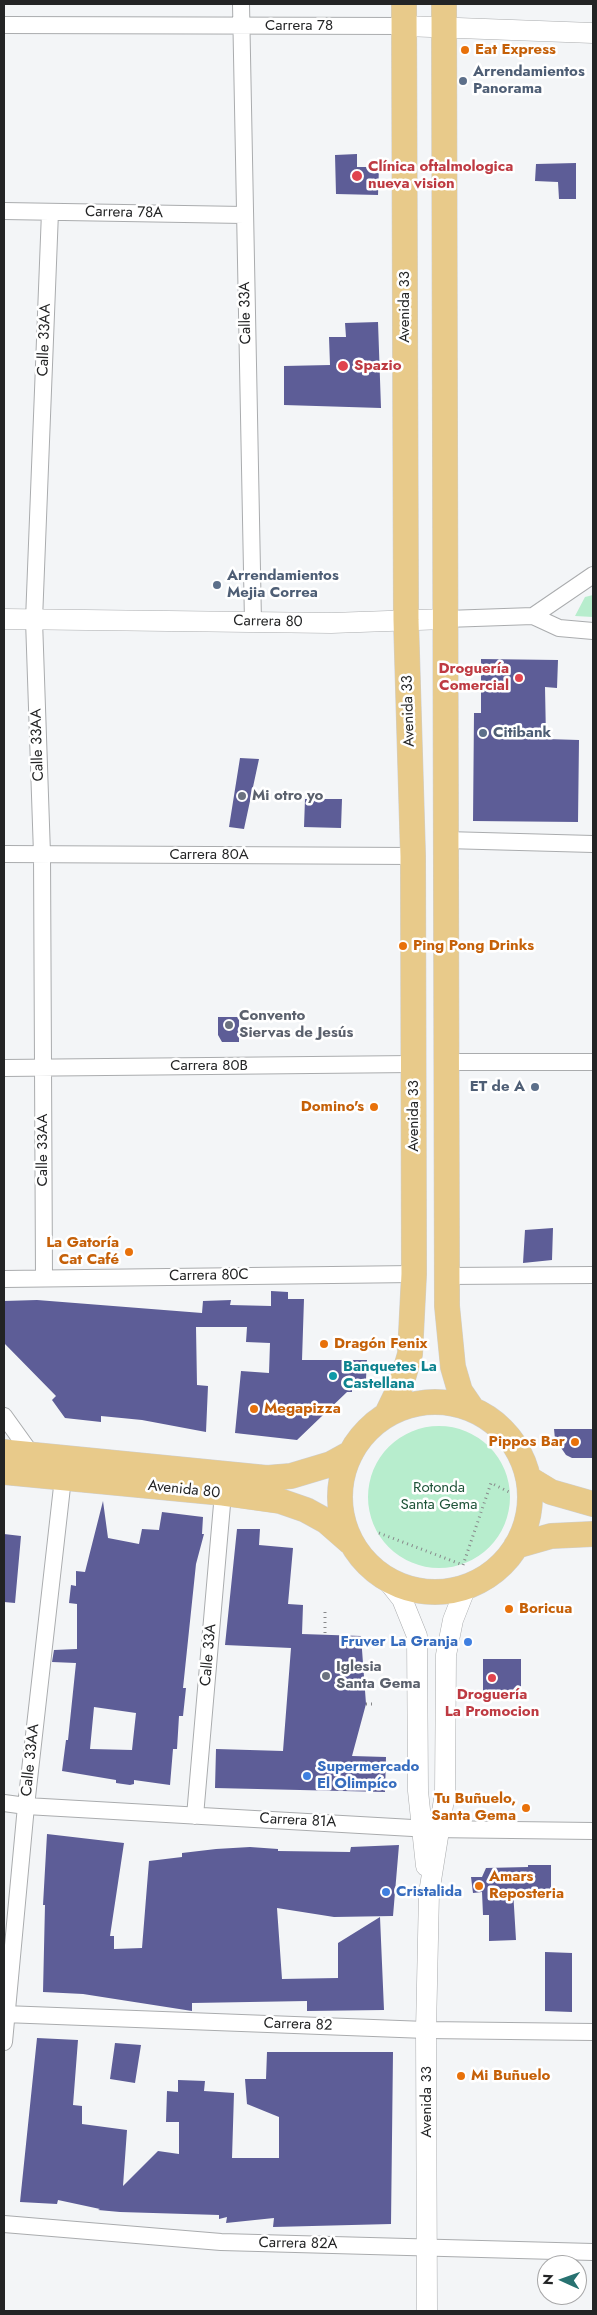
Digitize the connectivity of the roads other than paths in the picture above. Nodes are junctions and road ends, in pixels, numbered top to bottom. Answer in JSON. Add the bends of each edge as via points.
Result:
{"nodes":[{"id":1,"x":241,"y":4,"type":"edge"},
{"id":2,"x":444,"y":4,"type":"edge"},
{"id":3,"x":404,"y":15,"type":"edge"},
{"id":4,"x":4,"y":25,"type":"edge"},
{"id":5,"x":241,"y":26,"type":"junction"},
{"id":6,"x":444,"y":28,"type":"junction"},
{"id":7,"x":593,"y":33,"type":"edge"},
{"id":8,"x":4,"y":211,"type":"edge"},
{"id":9,"x":50,"y":212,"type":"junction"},
{"id":10,"x":244,"y":215,"type":"junction"},
{"id":11,"x":593,"y":576,"type":"edge"},
{"id":12,"x":533,"y":616,"type":"junction"},
{"id":13,"x":4,"y":619,"type":"edge"},
{"id":14,"x":446,"y":619,"type":"junction"},
{"id":15,"x":34,"y":620,"type":"junction"},
{"id":16,"x":406,"y":620,"type":"junction"},
{"id":17,"x":253,"y":622,"type":"junction"},
{"id":18,"x":593,"y":631,"type":"edge"},
{"id":19,"x":446,"y":840,"type":"junction"},
{"id":20,"x":593,"y":844,"type":"edge"},
{"id":21,"x":4,"y":854,"type":"edge"},
{"id":22,"x":42,"y":854,"type":"junction"},
{"id":23,"x":413,"y":856,"type":"junction"},
{"id":24,"x":446,"y":1062,"type":"junction"},
{"id":25,"x":593,"y":1062,"type":"edge"},
{"id":26,"x":414,"y":1064,"type":"junction"},
{"id":27,"x":4,"y":1068,"type":"edge"},
{"id":28,"x":42,"y":1068,"type":"junction"},
{"id":29,"x":414,"y":1274,"type":"junction"},
{"id":30,"x":593,"y":1275,"type":"edge"},
{"id":31,"x":447,"y":1276,"type":"junction"},
{"id":32,"x":44,"y":1278,"type":"junction"},
{"id":33,"x":4,"y":1279,"type":"edge"},
{"id":34,"x":473,"y":1410,"type":"junction"},
{"id":35,"x":387,"y":1414,"type":"junction"},
{"id":36,"x":4,"y":1416,"type":"edge"},
{"id":37,"x":4,"y":1452,"type":"edge"},
{"id":38,"x":351,"y":1453,"type":"junction"},
{"id":39,"x":32,"y":1455,"type":"junction"},
{"id":40,"x":4,"y":1472,"type":"edge"},
{"id":41,"x":63,"y":1478,"type":"junction"},
{"id":42,"x":518,"y":1485,"type":"junction"},
{"id":43,"x":223,"y":1494,"type":"junction"},
{"id":44,"x":593,"y":1504,"type":"edge"},
{"id":45,"x":593,"y":1534,"type":"edge"},
{"id":46,"x":352,"y":1544,"type":"junction"},
{"id":47,"x":516,"y":1546,"type":"junction"},
{"id":48,"x":388,"y":1580,"type":"junction"},
{"id":49,"x":466,"y":1587,"type":"junction"},
{"id":50,"x":4,"y":1803,"type":"edge"},
{"id":51,"x":26,"y":1806,"type":"junction"},
{"id":52,"x":195,"y":1816,"type":"junction"},
{"id":53,"x":431,"y":1829,"type":"junction"},
{"id":54,"x":593,"y":1831,"type":"edge"},
{"id":55,"x":5,"y":2015,"type":"edge"},
{"id":56,"x":426,"y":2030,"type":"junction"},
{"id":57,"x":593,"y":2032,"type":"edge"},
{"id":58,"x":4,"y":2042,"type":"edge"},
{"id":59,"x":4,"y":2224,"type":"edge"},
{"id":60,"x":427,"y":2247,"type":"junction"},
{"id":61,"x":593,"y":2252,"type":"edge"},
{"id":62,"x":427,"y":2311,"type":"edge"}],
"edges":[{"from":1,"to":5,"type":"street","name":"Calle 33A"},
{"from":2,"to":6,"type":"main road"},
{"from":3,"to":5,"type":"street","name":"Carrera 78"},
{"from":3,"to":6,"type":"street","name":"Carrera 78"},
{"from":3,"to":16,"type":"main road","name":"Avenida 33"},
{"from":4,"to":5,"type":"street","name":"Carrera 78"},
{"from":5,"to":10,"type":"street","name":"Calle 33A"},
{"from":6,"to":7,"type":"street","name":"Carrera 78"},
{"from":6,"to":14,"type":"main road"},
{"from":8,"to":9,"type":"street","name":"Carrera 78A"},
{"from":9,"to":10,"type":"street","name":"Carrera 78A"},
{"from":9,"to":15,"type":"street","name":"Calle 33AA"},
{"from":10,"to":17,"type":"street","name":"Calle 33A"},
{"from":11,"to":12,"type":"street"},
{"from":12,"to":14,"type":"street","name":"Carrera 80"},
{"from":12,"to":18,"type":"street","name":"Carrera 80","via":[[559,628]]},
{"from":13,"to":15,"type":"street","name":"Carrera 80"},
{"from":14,"to":16,"type":"street","name":"Carrera 80"},
{"from":14,"to":19,"type":"main road"},
{"from":15,"to":17,"type":"street","name":"Carrera 80"},
{"from":15,"to":22,"type":"street","name":"Calle 33AA"},
{"from":16,"to":17,"type":"street","name":"Carrera 80"},
{"from":16,"to":23,"type":"main road","name":"Avenida 33"},
{"from":19,"to":20,"type":"street"},
{"from":19,"to":24,"type":"main road"},
{"from":21,"to":22,"type":"street","name":"Carrera 80A"},
{"from":22,"to":23,"type":"street","name":"Carrera 80A"},
{"from":22,"to":28,"type":"street","name":"Calle 33AA"},
{"from":23,"to":26,"type":"main road","name":"Avenida 33"},
{"from":24,"to":25,"type":"street"},
{"from":24,"to":31,"type":"main road"},
{"from":26,"to":28,"type":"street","name":"Carrera 80B"},
{"from":26,"to":29,"type":"main road","name":"Avenida 33"},
{"from":27,"to":28,"type":"street","name":"Carrera 80B"},
{"from":28,"to":32,"type":"street","name":"Calle 33AA"},
{"from":29,"to":32,"type":"street","name":"Carrera 80C"},
{"from":29,"to":35,"type":"main road","name":"Avenida 33","via":[[410,1354],[401,1385]]},
{"from":30,"to":31,"type":"street"},
{"from":31,"to":34,"type":"main road","via":[[452,1367],[460,1391]]},
{"from":32,"to":33,"type":"street","name":"Carrera 80C"},
{"from":34,"to":35,"type":"main road","via":[[451,1403],[429,1402]]},
{"from":34,"to":42,"type":"main road","via":[[492,1421],[509,1437],[521,1457]]},
{"from":35,"to":38,"type":"main road","via":[[369,1428]]},
{"from":36,"to":39,"type":"street"},
{"from":37,"to":39,"type":"main road","name":"Avenida 80"},
{"from":38,"to":39,"type":"main road","name":"Avenida 80","via":[[332,1464],[291,1476],[268,1478]]},
{"from":38,"to":46,"type":"main road","via":[[344,1467],[340,1494],[342,1520]]},
{"from":40,"to":41,"type":"main road","name":"Avenida 80"},
{"from":41,"to":43,"type":"main road","name":"Avenida 80"},
{"from":41,"to":51,"type":"street","name":"Calle 33AA"},
{"from":42,"to":44,"type":"main road"},
{"from":42,"to":47,"type":"main road","via":[[530,1502],[526,1525]]},
{"from":43,"to":46,"type":"main road","name":"Avenida 80","via":[[280,1501],[306,1510],[326,1521]]},
{"from":43,"to":52,"type":"street","name":"Calle 33A"},
{"from":45,"to":47,"type":"main road","via":[[551,1536]]},
{"from":46,"to":48,"type":"main road","via":[[367,1565]]},
{"from":47,"to":49,"type":"main road","via":[[498,1569]]},
{"from":48,"to":49,"type":"main road","via":[[411,1590],[432,1593]]},
{"from":48,"to":53,"type":"street","name":"Avenida 33","via":[[402,1598],[417,1636],[418,1791]]},
{"from":49,"to":53,"type":"street","name":"Avenida 33","via":[[446,1656],[444,1793]]},
{"from":50,"to":51,"type":"street","name":"Carrera 81A"},
{"from":51,"to":52,"type":"street","name":"Carrera 81A"},
{"from":51,"to":55,"type":"street","name":"Calle 33AA"},
{"from":52,"to":53,"type":"street","name":"Carrera 81A"},
{"from":53,"to":54,"type":"street","name":"Carrera 81A"},
{"from":53,"to":56,"type":"street","name":"Avenida 33"},
{"from":55,"to":56,"type":"street","name":"Carrera 82"},
{"from":55,"to":58,"type":"street","name":"Calle 33AA"},
{"from":56,"to":57,"type":"street","name":"Carrera 82"},
{"from":56,"to":60,"type":"street","name":"Avenida 33"},
{"from":59,"to":60,"type":"street","name":"Carrera 82A","via":[[221,2242]]},
{"from":60,"to":61,"type":"street","name":"Carrera 82A"},
{"from":60,"to":62,"type":"street","name":"Avenida 33"}]}
